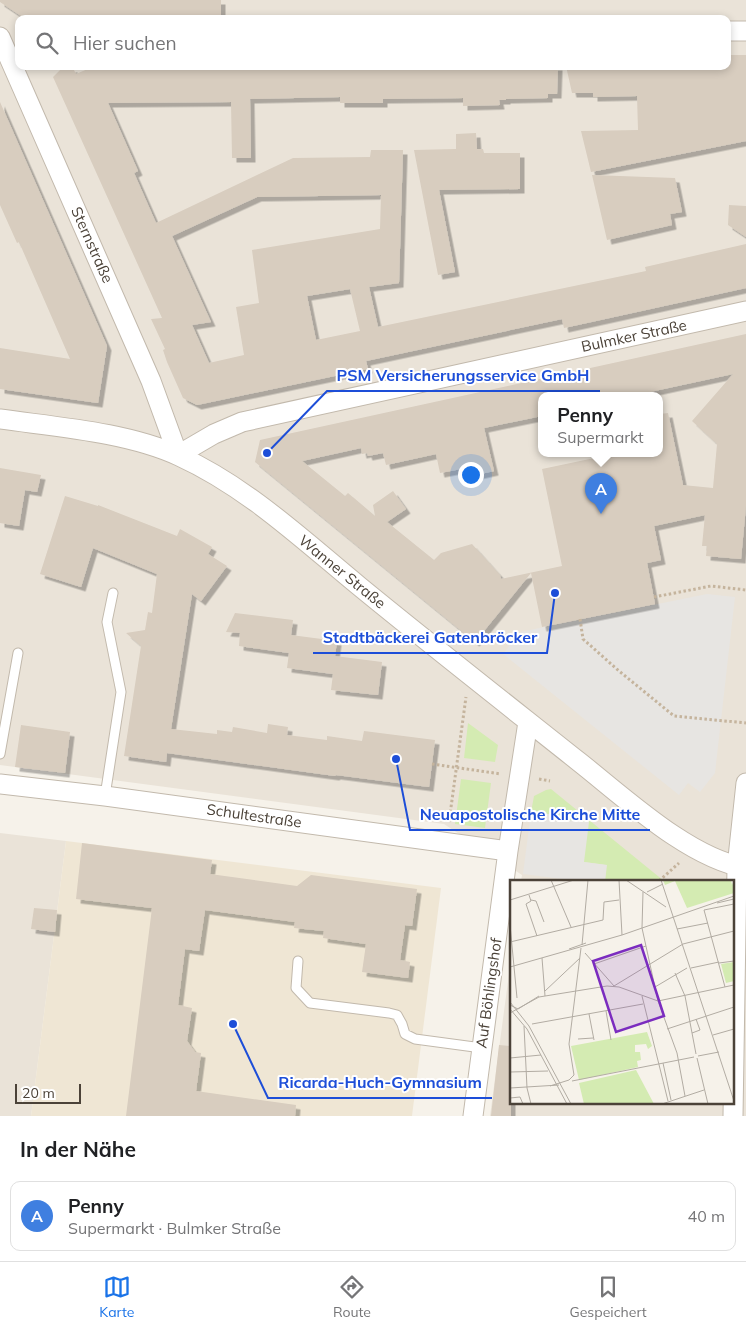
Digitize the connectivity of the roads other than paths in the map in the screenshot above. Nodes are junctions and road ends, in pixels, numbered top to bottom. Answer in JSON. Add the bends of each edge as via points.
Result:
{"nodes":[{"id":1,"x":731,"y":31,"type":"edge"},
{"id":2,"x":746,"y":31,"type":"edge"},
{"id":3,"x":8,"y":43,"type":"edge"},
{"id":4,"x":15,"y":60,"type":"edge"},
{"id":5,"x":19,"y":70,"type":"edge"},
{"id":6,"x":746,"y":311,"type":"edge"},
{"id":7,"x":0,"y":419,"type":"edge"},
{"id":8,"x":178,"y":456,"type":"junction"},
{"id":9,"x":113,"y":593,"type":"dead end"},
{"id":10,"x":18,"y":653,"type":"dead end"},
{"id":11,"x":528,"y":722,"type":"junction"},
{"id":12,"x":0,"y":754,"type":"edge"},
{"id":13,"x":746,"y":783,"type":"edge"},
{"id":14,"x":0,"y":784,"type":"edge"},
{"id":15,"x":105,"y":796,"type":"junction"},
{"id":16,"x":508,"y":851,"type":"junction"},
{"id":17,"x":741,"y":867,"type":"edge"},
{"id":18,"x":507,"y":884,"type":"edge"},
{"id":19,"x":734,"y":944,"type":"edge"},
{"id":20,"x":298,"y":961,"type":"dead end"},
{"id":21,"x":482,"y":1048,"type":"junction"},
{"id":22,"x":473,"y":1116,"type":"edge"}],
"edges":[{"from":1,"to":2,"type":"street"},
{"from":3,"to":4,"type":"street","name":"Sternstraße"},
{"from":5,"to":8,"type":"street","name":"Sternstraße","via":[[151,381]]},
{"from":6,"to":8,"type":"street","name":"Bulmker Straße","via":[[242,422],[214,434]]},
{"from":7,"to":8,"type":"street","name":"Wanner Straße","via":[[80,430]]},
{"from":8,"to":11,"type":"street","name":"Wanner Straße","via":[[239,489]]},
{"from":9,"to":15,"type":"lane","via":[[107,622],[122,692]]},
{"from":10,"to":12,"type":"lane"},
{"from":11,"to":16,"type":"street","name":"Auf Böhlingshof"},
{"from":11,"to":17,"type":"street","name":"Wanner Straße","via":[[655,821],[695,848]]},
{"from":13,"to":17,"type":"street"},
{"from":14,"to":15,"type":"street","name":"Schultestraße"},
{"from":15,"to":16,"type":"street","name":"Schultestraße"},
{"from":16,"to":18,"type":"street","name":"Auf Böhlingshof"},
{"from":17,"to":19,"type":"street"},
{"from":18,"to":21,"type":"street","name":"Auf Böhlingshof"},
{"from":20,"to":21,"type":"lane","via":[[296,988],[310,1003],[397,1015],[405,1034],[416,1039]]},
{"from":21,"to":22,"type":"street","name":"Auf Böhlingshof"}]}
